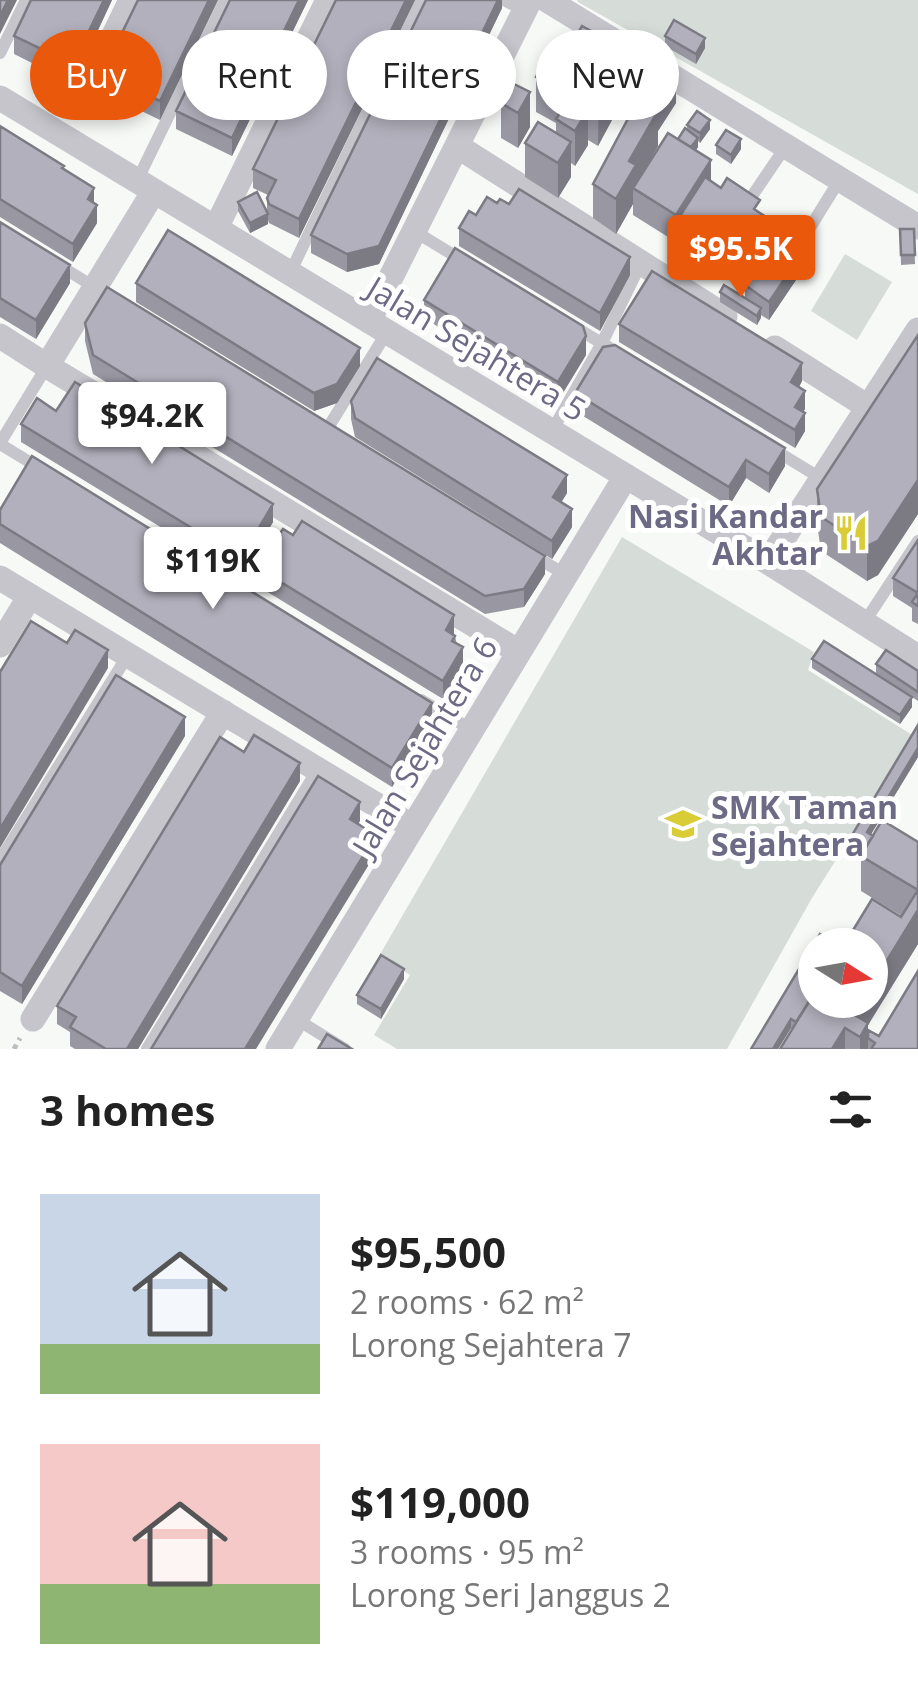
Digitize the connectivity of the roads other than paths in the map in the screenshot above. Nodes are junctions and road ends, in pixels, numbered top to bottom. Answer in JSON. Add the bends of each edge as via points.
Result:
{"nodes":[{"id":1,"x":26,"y":0,"type":"edge"},
{"id":2,"x":131,"y":0,"type":"edge"},
{"id":3,"x":224,"y":0,"type":"edge"},
{"id":4,"x":328,"y":0,"type":"edge"},
{"id":5,"x":421,"y":0,"type":"edge"},
{"id":6,"x":527,"y":3,"type":"edge"},
{"id":7,"x":116,"y":30,"type":"edge"},
{"id":8,"x":0,"y":53,"type":"edge"},
{"id":9,"x":0,"y":98,"type":"edge"},
{"id":10,"x":457,"y":146,"type":"junction"},
{"id":11,"x":786,"y":146,"type":"junction"},
{"id":12,"x":840,"y":180,"type":"junction"},
{"id":13,"x":146,"y":186,"type":"junction"},
{"id":14,"x":748,"y":202,"type":"edge"},
{"id":15,"x":918,"y":227,"type":"edge"},
{"id":16,"x":216,"y":228,"type":"junction"},
{"id":17,"x":414,"y":232,"type":"junction"},
{"id":18,"x":48,"y":258,"type":"edge"},
{"id":19,"x":790,"y":260,"type":"edge"},
{"id":20,"x":641,"y":263,"type":"junction"},
{"id":21,"x":482,"y":272,"type":"edge"},
{"id":22,"x":290,"y":273,"type":"junction"},
{"id":23,"x":103,"y":293,"type":"junction"},
{"id":24,"x":568,"y":323,"type":"edge"},
{"id":25,"x":378,"y":326,"type":"junction"},
{"id":26,"x":918,"y":330,"type":"edge"},
{"id":27,"x":0,"y":336,"type":"edge"},
{"id":28,"x":602,"y":343,"type":"junction"},
{"id":29,"x":636,"y":364,"type":"edge"},
{"id":30,"x":47,"y":366,"type":"junction"},
{"id":31,"x":114,"y":406,"type":"edge"},
{"id":32,"x":868,"y":407,"type":"junction"},
{"id":33,"x":310,"y":421,"type":"edge"},
{"id":34,"x":148,"y":427,"type":"edge"},
{"id":35,"x":326,"y":431,"type":"junction"},
{"id":36,"x":552,"y":431,"type":"junction"},
{"id":37,"x":754,"y":437,"type":"edge"},
{"id":38,"x":343,"y":441,"type":"edge"},
{"id":39,"x":0,"y":444,"type":"edge"},
{"id":40,"x":50,"y":475,"type":"edge"},
{"id":41,"x":626,"y":476,"type":"junction"},
{"id":42,"x":822,"y":479,"type":"junction"},
{"id":43,"x":918,"y":541,"type":"edge"},
{"id":44,"x":514,"y":544,"type":"edge"},
{"id":45,"x":768,"y":562,"type":"junction"},
{"id":46,"x":566,"y":575,"type":"junction"},
{"id":47,"x":0,"y":578,"type":"edge"},
{"id":48,"x":30,"y":596,"type":"junction"},
{"id":49,"x":864,"y":623,"type":"junction"},
{"id":50,"x":0,"y":645,"type":"edge"},
{"id":51,"x":519,"y":652,"type":"junction"},
{"id":52,"x":128,"y":655,"type":"junction"},
{"id":53,"x":918,"y":658,"type":"edge"},
{"id":54,"x":404,"y":690,"type":"edge"},
{"id":55,"x":222,"y":712,"type":"junction"},
{"id":56,"x":472,"y":730,"type":"junction"},
{"id":57,"x":318,"y":769,"type":"junction"},
{"id":58,"x":413,"y":826,"type":"junction"},
{"id":59,"x":0,"y":860,"type":"edge"},
{"id":60,"x":32,"y":1019,"type":"dead end"},
{"id":61,"x":296,"y":1020,"type":"junction"},
{"id":62,"x":147,"y":1049,"type":"edge"},
{"id":63,"x":278,"y":1049,"type":"edge"},
{"id":64,"x":345,"y":1049,"type":"edge"}],
"edges":[{"from":1,"to":8,"type":"lane"},
{"from":2,"to":7,"type":"street"},
{"from":3,"to":13,"type":"lane"},
{"from":4,"to":16,"type":"street"},
{"from":5,"to":22,"type":"lane"},
{"from":6,"to":10,"type":"street"},
{"from":6,"to":11,"type":"street"},
{"from":9,"to":13,"type":"street","name":"Jalan Sejahtera 5"},
{"from":10,"to":17,"type":"street"},
{"from":10,"to":20,"type":"street"},
{"from":11,"to":12,"type":"street"},
{"from":11,"to":14,"type":"lane"},
{"from":12,"to":15,"type":"street"},
{"from":12,"to":19,"type":"lane"},
{"from":13,"to":16,"type":"street","name":"Jalan Sejahtera 5"},
{"from":13,"to":23,"type":"street"},
{"from":16,"to":22,"type":"street","name":"Jalan Sejahtera 5"},
{"from":17,"to":21,"type":"lane"},
{"from":17,"to":25,"type":"street"},
{"from":18,"to":23,"type":"lane"},
{"from":20,"to":28,"type":"lane"},
{"from":20,"to":32,"type":"street"},
{"from":22,"to":25,"type":"street","name":"Jalan Sejahtera 5"},
{"from":23,"to":30,"type":"street"},
{"from":24,"to":28,"type":"lane"},
{"from":25,"to":35,"type":"lane"},
{"from":25,"to":36,"type":"street","name":"Jalan Sejahtera 5"},
{"from":26,"to":32,"type":"street"},
{"from":27,"to":30,"type":"street"},
{"from":28,"to":29,"type":"lane"},
{"from":28,"to":36,"type":"lane"},
{"from":30,"to":31,"type":"street"},
{"from":30,"to":39,"type":"lane"},
{"from":32,"to":42,"type":"street"},
{"from":33,"to":35,"type":"lane"},
{"from":34,"to":51,"type":"street"},
{"from":35,"to":38,"type":"lane"},
{"from":36,"to":41,"type":"street","name":"Jalan Sejahtera 5"},
{"from":37,"to":42,"type":"lane"},
{"from":39,"to":40,"type":"lane"},
{"from":41,"to":45,"type":"street","name":"Jalan Sejahtera 5"},
{"from":41,"to":46,"type":"street","name":"Jalan Sejahtera 6"},
{"from":42,"to":45,"type":"street"},
{"from":43,"to":49,"type":"lane"},
{"from":44,"to":46,"type":"lane"},
{"from":45,"to":49,"type":"street","name":"Jalan Sejahtera 5"},
{"from":46,"to":51,"type":"street","name":"Jalan Sejahtera 6"},
{"from":47,"to":48,"type":"street"},
{"from":48,"to":50,"type":"street"},
{"from":48,"to":52,"type":"street"},
{"from":49,"to":53,"type":"street","name":"Jalan Sejahtera 5"},
{"from":51,"to":56,"type":"street","name":"Jalan Sejahtera 6"},
{"from":52,"to":55,"type":"street"},
{"from":52,"to":59,"type":"lane"},
{"from":54,"to":56,"type":"lane"},
{"from":55,"to":57,"type":"street"},
{"from":55,"to":60,"type":"street"},
{"from":56,"to":58,"type":"street","name":"Jalan Sejahtera 6"},
{"from":57,"to":58,"type":"street"},
{"from":57,"to":62,"type":"lane"},
{"from":58,"to":61,"type":"street","name":"Jalan Sejahtera 6"},
{"from":61,"to":63,"type":"street","name":"Jalan Sejahtera 6"},
{"from":61,"to":64,"type":"lane"}]}
